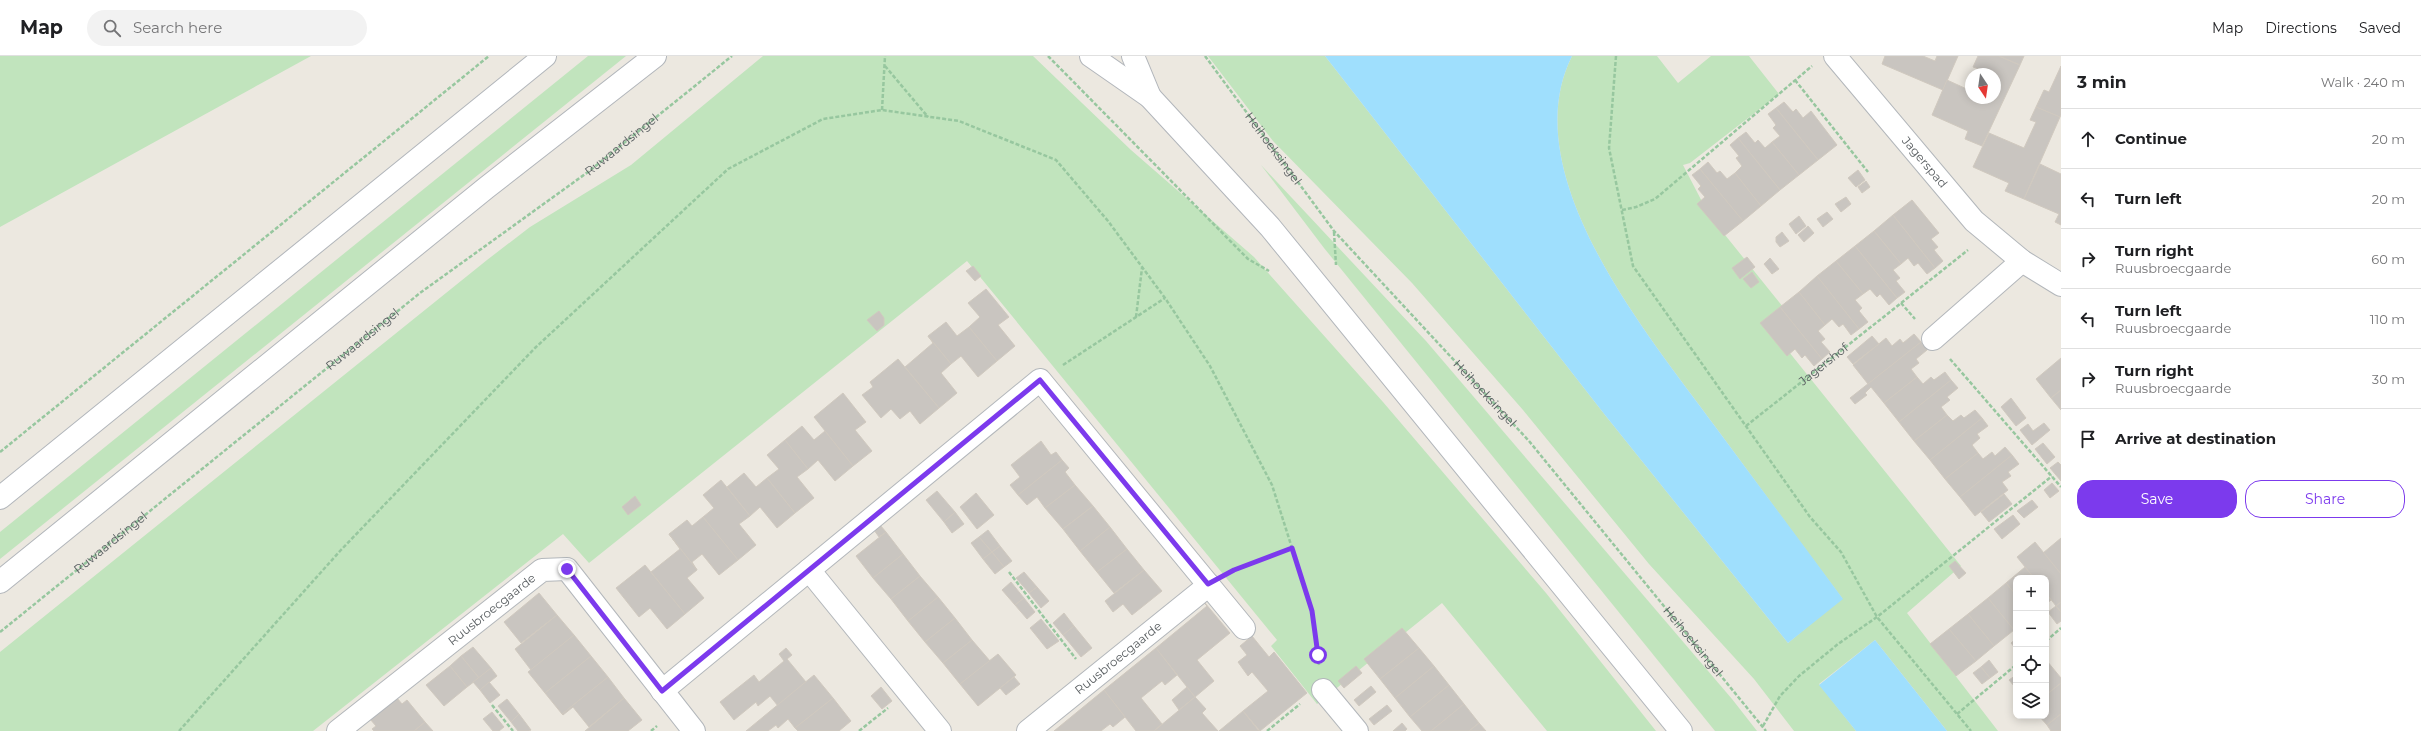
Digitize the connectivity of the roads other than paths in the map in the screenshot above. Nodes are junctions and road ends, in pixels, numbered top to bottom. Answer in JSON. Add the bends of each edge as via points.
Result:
{"nodes":[{"id":1,"x":545,"y":56,"type":"edge"},
{"id":2,"x":655,"y":56,"type":"edge"},
{"id":3,"x":1091,"y":56,"type":"edge"},
{"id":4,"x":1133,"y":56,"type":"edge"},
{"id":5,"x":1827,"y":58,"type":"edge"},
{"id":6,"x":1150,"y":97,"type":"junction"},
{"id":7,"x":2022,"y":261,"type":"junction"},
{"id":8,"x":2061,"y":285,"type":"edge"},
{"id":9,"x":1932,"y":339,"type":"road end"},
{"id":10,"x":0,"y":498,"type":"edge"},
{"id":11,"x":809,"y":570,"type":"junction"},
{"id":12,"x":0,"y":582,"type":"edge"},
{"id":13,"x":1208,"y":584,"type":"junction"},
{"id":14,"x":1244,"y":628,"type":"dead end"},
{"id":15,"x":1322,"y":688,"type":"road end"},
{"id":16,"x":662,"y":691,"type":"junction"},
{"id":17,"x":338,"y":731,"type":"edge"},
{"id":18,"x":694,"y":731,"type":"edge"},
{"id":19,"x":940,"y":731,"type":"edge"},
{"id":20,"x":1028,"y":731,"type":"edge"},
{"id":21,"x":1358,"y":731,"type":"edge"},
{"id":22,"x":1681,"y":731,"type":"edge"}],
"edges":[{"from":1,"to":10,"type":"street"},
{"from":2,"to":12,"type":"street","via":[[486,188]]},
{"from":3,"to":6,"type":"street"},
{"from":4,"to":6,"type":"street"},
{"from":5,"to":7,"type":"street","name":"Jagerspad","via":[[1974,221]]},
{"from":6,"to":22,"type":"street","via":[[1280,239]]},
{"from":7,"to":8,"type":"street","name":"Jagerspad"},
{"from":7,"to":9,"type":"street"},
{"from":11,"to":13,"type":"street","via":[[1040,380]]},
{"from":11,"to":16,"type":"street"},
{"from":11,"to":19,"type":"street"},
{"from":13,"to":14,"type":"street"},
{"from":13,"to":20,"type":"street","name":"Ruusbroecgaarde"},
{"from":15,"to":21,"type":"street"},
{"from":16,"to":17,"type":"street","name":"Ruusbroecgaarde","via":[[567,569],[542,570]]},
{"from":16,"to":18,"type":"street","name":"Ruusbroecgaarde"}]}
